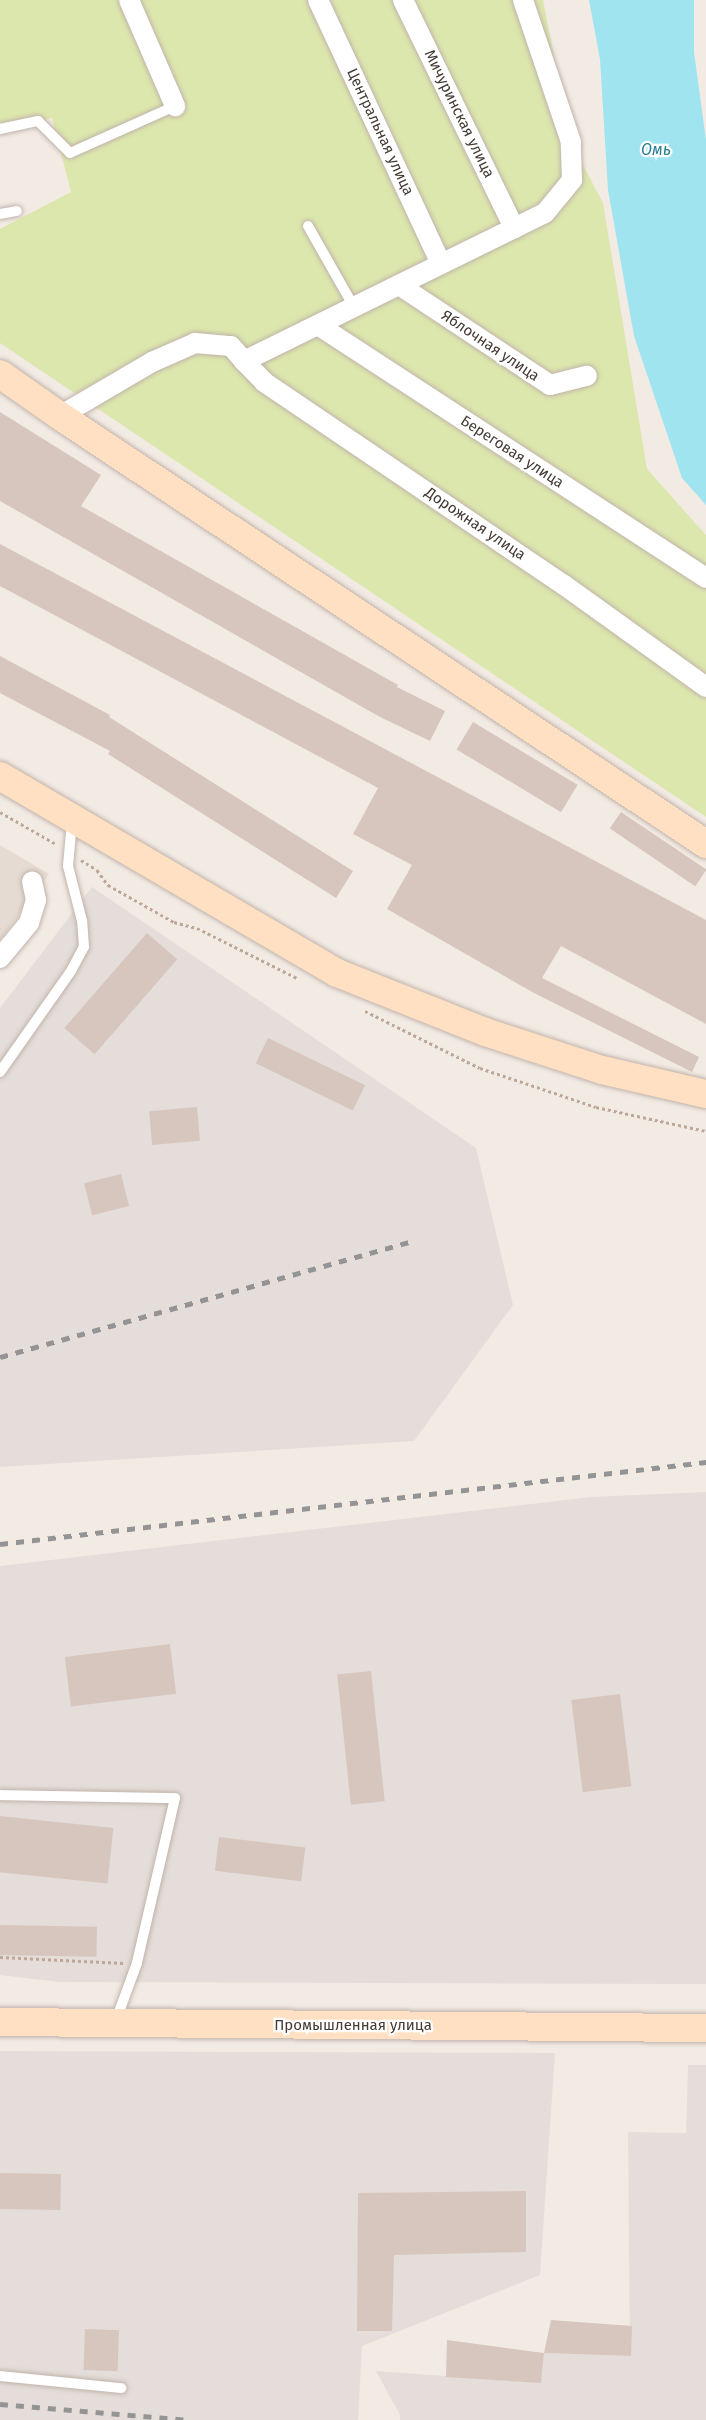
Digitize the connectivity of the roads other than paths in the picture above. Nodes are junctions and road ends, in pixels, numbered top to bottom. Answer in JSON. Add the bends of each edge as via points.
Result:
{"nodes":[{"id":1,"x":129,"y":0,"type":"edge"},
{"id":2,"x":318,"y":0,"type":"edge"},
{"id":3,"x":404,"y":0,"type":"edge"},
{"id":4,"x":523,"y":0,"type":"edge"},
{"id":5,"x":176,"y":106,"type":"joint"},
{"id":6,"x":0,"y":129,"type":"edge"},
{"id":7,"x":17,"y":211,"type":"dead end"},
{"id":8,"x":0,"y":214,"type":"edge"},
{"id":9,"x":308,"y":226,"type":"dead end"},
{"id":10,"x":514,"y":228,"type":"junction"},
{"id":11,"x":441,"y":264,"type":"junction"},
{"id":12,"x":399,"y":285,"type":"junction"},
{"id":13,"x":354,"y":307,"type":"junction"},
{"id":14,"x":318,"y":325,"type":"junction"},
{"id":15,"x":244,"y":361,"type":"junction"},
{"id":16,"x":0,"y":374,"type":"edge"},
{"id":17,"x":587,"y":376,"type":"dead end"},
{"id":18,"x":60,"y":416,"type":"junction"},
{"id":19,"x":706,"y":578,"type":"edge"},
{"id":20,"x":706,"y":687,"type":"edge"},
{"id":21,"x":0,"y":776,"type":"edge"},
{"id":22,"x":72,"y":818,"type":"junction"},
{"id":23,"x":706,"y":844,"type":"edge"},
{"id":24,"x":32,"y":881,"type":"dead end"},
{"id":25,"x":0,"y":958,"type":"edge"},
{"id":26,"x":0,"y":1072,"type":"edge"},
{"id":27,"x":706,"y":1094,"type":"edge"},
{"id":28,"x":0,"y":1795,"type":"edge"},
{"id":29,"x":0,"y":2022,"type":"edge"},
{"id":30,"x":114,"y":2023,"type":"junction"},
{"id":31,"x":706,"y":2028,"type":"edge"},
{"id":32,"x":0,"y":2376,"type":"edge"},
{"id":33,"x":121,"y":2388,"type":"dead end"}],
"edges":[{"from":1,"to":5,"type":"street"},
{"from":2,"to":11,"type":"street","name":"Центральная улица"},
{"from":3,"to":10,"type":"street","name":"Мичуринская улица"},
{"from":4,"to":10,"type":"street","via":[[571,142],[572,180],[545,213]]},
{"from":5,"to":6,"type":"lane","via":[[70,153],[38,120]]},
{"from":7,"to":8,"type":"lane"},
{"from":9,"to":13,"type":"lane"},
{"from":10,"to":11,"type":"street"},
{"from":11,"to":12,"type":"street"},
{"from":12,"to":13,"type":"street"},
{"from":12,"to":17,"type":"street","name":"Яблочная улица","via":[[550,385]]},
{"from":13,"to":14,"type":"street"},
{"from":14,"to":15,"type":"street"},
{"from":14,"to":19,"type":"street","name":"Береговая улица"},
{"from":15,"to":18,"type":"street","name":"Дорожная улица","via":[[231,346],[195,343],[152,362]]},
{"from":15,"to":20,"type":"street","name":"Дорожная улица","via":[[264,382],[564,585]]},
{"from":16,"to":18,"type":"street"},
{"from":18,"to":23,"type":"street"},
{"from":21,"to":22,"type":"street"},
{"from":22,"to":26,"type":"lane","via":[[68,866],[82,921],[84,947]]},
{"from":22,"to":27,"type":"street","via":[[337,973],[485,1032],[602,1070]]},
{"from":24,"to":25,"type":"street","via":[[36,900],[29,923]]},
{"from":28,"to":30,"type":"lane","via":[[175,1798],[137,1963]]},
{"from":29,"to":30,"type":"street","name":"Промышленная улица"},
{"from":30,"to":31,"type":"street","name":"Промышленная улица"},
{"from":32,"to":33,"type":"lane"}]}
